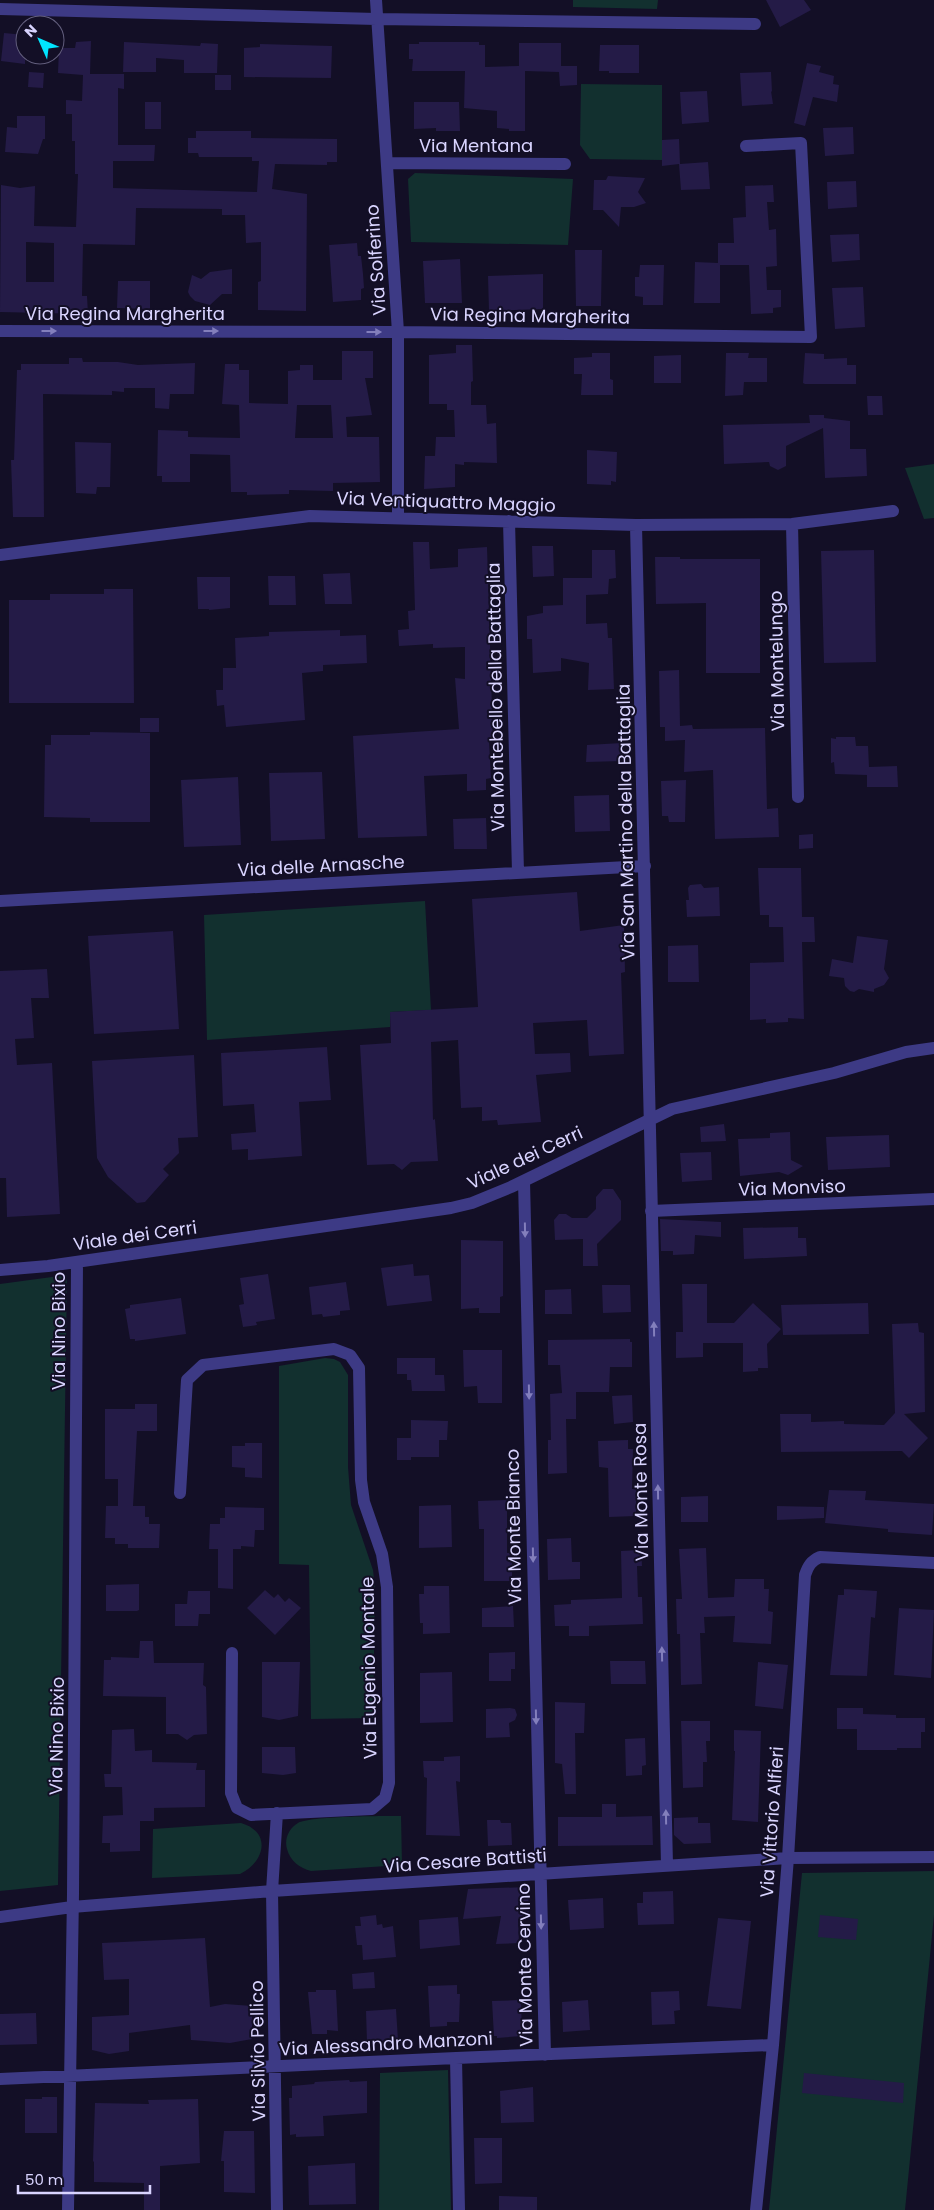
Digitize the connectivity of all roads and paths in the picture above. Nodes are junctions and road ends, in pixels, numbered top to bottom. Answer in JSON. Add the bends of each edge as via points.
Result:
{"nodes":[{"id":1,"x":376,"y":0,"type":"edge"},
{"id":2,"x":0,"y":9,"type":"edge"},
{"id":3,"x":376,"y":19,"type":"junction"},
{"id":4,"x":755,"y":24,"type":"dead end"},
{"id":5,"x":746,"y":146,"type":"dead end"},
{"id":6,"x":387,"y":163,"type":"junction"},
{"id":7,"x":565,"y":164,"type":"dead end"},
{"id":8,"x":0,"y":331,"type":"edge"},
{"id":9,"x":398,"y":332,"type":"junction"},
{"id":10,"x":893,"y":510,"type":"dead end"},
{"id":11,"x":398,"y":518,"type":"junction"},
{"id":12,"x":509,"y":521,"type":"junction"},
{"id":13,"x":792,"y":524,"type":"junction"},
{"id":14,"x":636,"y":525,"type":"junction"},
{"id":15,"x":0,"y":555,"type":"edge"},
{"id":16,"x":798,"y":798,"type":"dead end"},
{"id":17,"x":645,"y":866,"type":"junction"},
{"id":18,"x":518,"y":872,"type":"junction"},
{"id":19,"x":0,"y":901,"type":"edge"},
{"id":20,"x":934,"y":1048,"type":"edge"},
{"id":21,"x":651,"y":1118,"type":"junction"},
{"id":22,"x":524,"y":1181,"type":"junction"},
{"id":23,"x":934,"y":1199,"type":"edge"},
{"id":24,"x":651,"y":1211,"type":"junction"},
{"id":25,"x":77,"y":1262,"type":"junction"},
{"id":26,"x":0,"y":1270,"type":"edge"},
{"id":27,"x":180,"y":1493,"type":"dead end"},
{"id":28,"x":934,"y":1563,"type":"edge"},
{"id":29,"x":232,"y":1653,"type":"dead end"},
{"id":30,"x":277,"y":1814,"type":"junction"},
{"id":31,"x":934,"y":1857,"type":"edge"},
{"id":32,"x":788,"y":1858,"type":"junction"},
{"id":33,"x":667,"y":1865,"type":"junction"},
{"id":34,"x":540,"y":1873,"type":"junction"},
{"id":35,"x":272,"y":1891,"type":"junction"},
{"id":36,"x":72,"y":1907,"type":"junction"},
{"id":37,"x":0,"y":1917,"type":"edge"},
{"id":38,"x":773,"y":2045,"type":"junction"},
{"id":39,"x":545,"y":2055,"type":"junction"},
{"id":40,"x":456,"y":2058,"type":"junction"},
{"id":41,"x":276,"y":2067,"type":"junction"},
{"id":42,"x":69,"y":2075,"type":"junction"},
{"id":43,"x":0,"y":2079,"type":"edge"},
{"id":44,"x":68,"y":2210,"type":"edge"},
{"id":45,"x":277,"y":2210,"type":"edge"},
{"id":46,"x":459,"y":2210,"type":"edge"},
{"id":47,"x":756,"y":2210,"type":"edge"}],
"edges":[{"from":1,"to":3,"type":"street","name":"Via Solferino"},
{"from":2,"to":3,"type":"street"},
{"from":3,"to":4,"type":"street"},
{"from":3,"to":6,"type":"street","name":"Via Solferino"},
{"from":5,"to":9,"type":"street","name":"Via Regina Margherita","via":[[801,143],[811,337]]},
{"from":6,"to":7,"type":"street","name":"Via Mentana"},
{"from":6,"to":9,"type":"street","name":"Via Solferino"},
{"from":8,"to":9,"type":"street","name":"Via Regina Margherita","one_way":true},
{"from":9,"to":11,"type":"street","name":"Via Solferino"},
{"from":10,"to":13,"type":"street","name":"Via Ventiquattro Maggio"},
{"from":11,"to":12,"type":"street","name":"Via Ventiquattro Maggio"},
{"from":11,"to":15,"type":"street","name":"Via Ventiquattro Maggio","via":[[310,516]]},
{"from":12,"to":14,"type":"street","name":"Via Ventiquattro Maggio"},
{"from":12,"to":18,"type":"street","name":"Via Montebello della Battaglia"},
{"from":13,"to":14,"type":"street","name":"Via Ventiquattro Maggio"},
{"from":13,"to":16,"type":"street","name":"Via Montelungo"},
{"from":14,"to":17,"type":"street","name":"Via San Martino della Battaglia"},
{"from":17,"to":18,"type":"street","name":"Via delle Arnasche"},
{"from":17,"to":21,"type":"street","name":"Via San Martino della Battaglia"},
{"from":18,"to":19,"type":"street","name":"Via delle Arnasche"},
{"from":20,"to":21,"type":"street","name":"Viale dei Cerri","via":[[682,1107]]},
{"from":21,"to":22,"type":"street","name":"Viale dei Cerri"},
{"from":21,"to":24,"type":"street","name":"Via Monte Rosa"},
{"from":22,"to":25,"type":"street","name":"Viale dei Cerri","via":[[472,1203],[430,1212]]},
{"from":22,"to":34,"type":"street","name":"Via Monte Bianco","one_way":true},
{"from":23,"to":24,"type":"street","name":"Via Monviso"},
{"from":33,"to":24,"type":"street","name":"Via Monte Rosa","one_way":true},
{"from":25,"to":26,"type":"street","name":"Viale dei Cerri"},
{"from":25,"to":36,"type":"street","name":"Via Nino Bixio"},
{"from":27,"to":30,"type":"street","name":"Via Eugenio Montale","via":[[187,1380],[203,1365],[334,1349],[350,1355],[359,1368],[364,1502],[382,1554],[387,1587],[389,1783],[385,1798],[372,1809]]},
{"from":28,"to":32,"type":"street","name":"Via Vittorio Alfieri","via":[[820,1557],[808,1566]]},
{"from":29,"to":30,"type":"street","name":"Via Eugenio Montale","via":[[230,1793],[237,1808],[252,1815]]},
{"from":30,"to":35,"type":"street"},
{"from":31,"to":32,"type":"street","name":"Via Cesare Battisti"},
{"from":32,"to":33,"type":"street","name":"Via Cesare Battisti"},
{"from":32,"to":38,"type":"street","name":"Via Vittorio Alfieri"},
{"from":33,"to":34,"type":"street","name":"Via Cesare Battisti"},
{"from":34,"to":35,"type":"street","name":"Via Cesare Battisti"},
{"from":34,"to":39,"type":"street","name":"Via Monte Cervino","one_way":true},
{"from":35,"to":36,"type":"street","name":"Via Cesare Battisti"},
{"from":35,"to":41,"type":"street","name":"Via Silvio Pellico"},
{"from":36,"to":37,"type":"street","name":"Via Cesare Battisti"},
{"from":36,"to":42,"type":"street","name":"Via Nino Bixio"},
{"from":38,"to":39,"type":"street","name":"Via Alessandro Manzoni"},
{"from":38,"to":47,"type":"street","name":"Via Vittorio Alfieri"},
{"from":39,"to":40,"type":"street","name":"Via Alessandro Manzoni"},
{"from":40,"to":41,"type":"street","name":"Via Alessandro Manzoni"},
{"from":40,"to":46,"type":"street"},
{"from":41,"to":42,"type":"street","name":"Via Alessandro Manzoni"},
{"from":41,"to":45,"type":"street","name":"Via Silvio Pellico"},
{"from":42,"to":43,"type":"street","name":"Via Alessandro Manzoni"},
{"from":42,"to":44,"type":"street","name":"Via Nino Bixio"}]}
